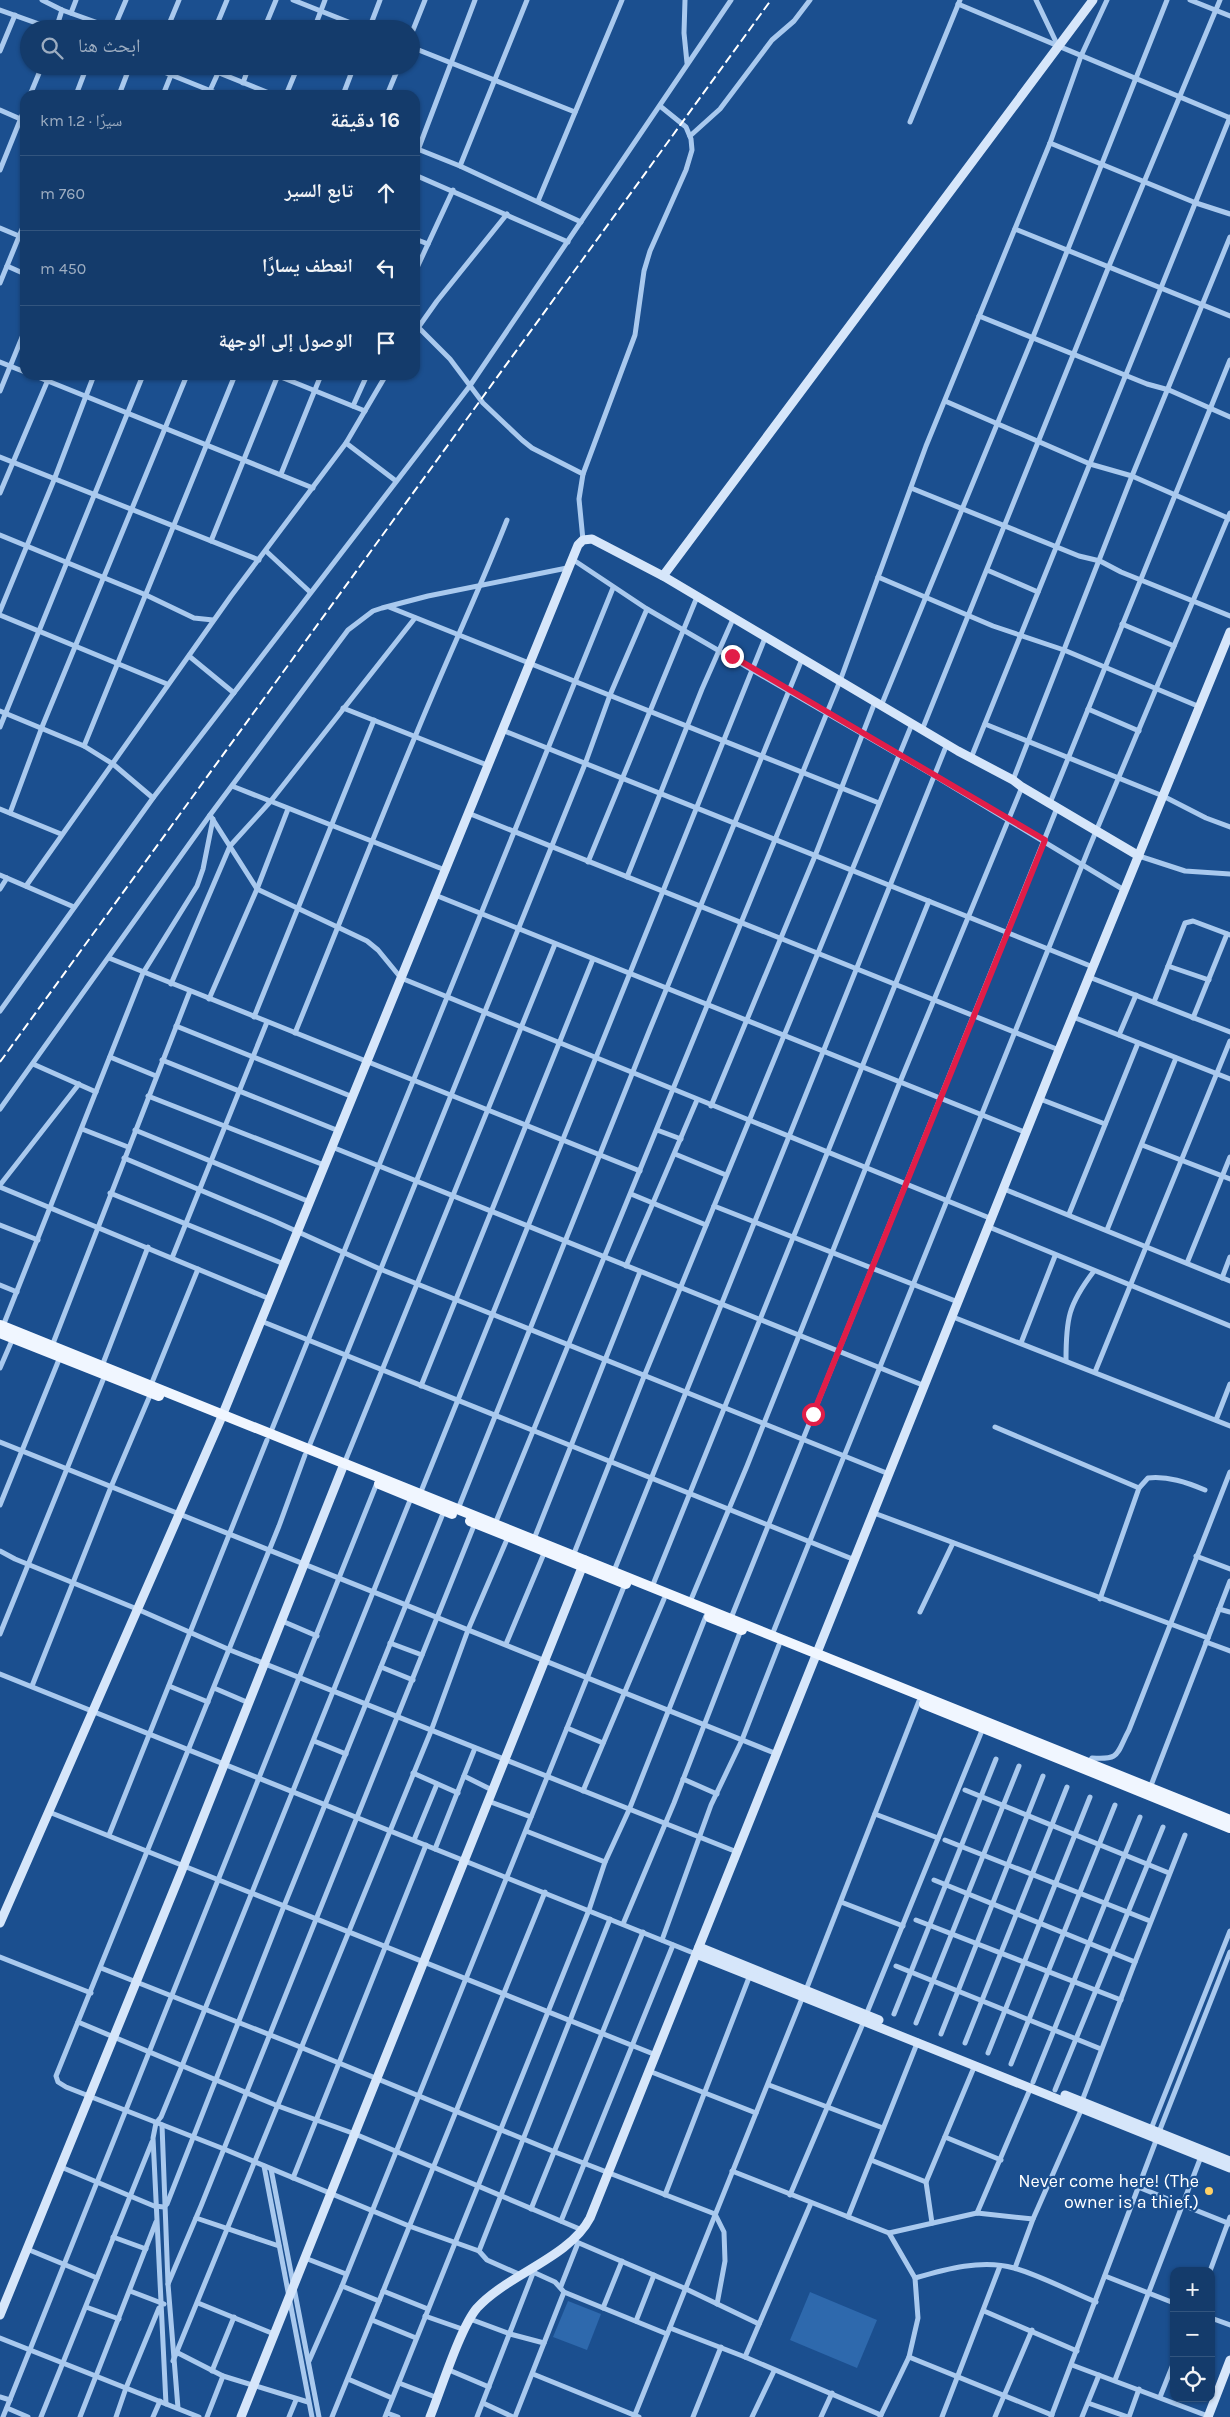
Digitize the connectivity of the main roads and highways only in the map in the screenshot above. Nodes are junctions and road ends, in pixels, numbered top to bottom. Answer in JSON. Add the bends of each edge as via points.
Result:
{"nodes":[{"id":1,"x":1,"y":1328,"type":"edge"},
{"id":2,"x":103,"y":1370,"type":"junction"},
{"id":3,"x":343,"y":1467,"type":"junction"},
{"id":4,"x":416,"y":1496,"type":"junction"},
{"id":5,"x":572,"y":1558,"type":"junction"},
{"id":6,"x":584,"y":1563,"type":"junction"},
{"id":7,"x":816,"y":1656,"type":"junction"},
{"id":8,"x":1087,"y":1767,"type":"junction"},
{"id":9,"x":1230,"y":1820,"type":"edge"},
{"id":10,"x":1230,"y":1828,"type":"edge"}],
"edges":[{"from":1,"to":2,"type":"main road","via":[[52,1346]]},
{"from":1,"to":2,"type":"main road","via":[[13,1338]]},
{"from":2,"to":3,"type":"main road"},
{"from":3,"to":4,"type":"main road"},
{"from":3,"to":4,"type":"main road","via":[[377,1484]]},
{"from":4,"to":5,"type":"main road","via":[[534,1539]]},
{"from":4,"to":5,"type":"main road","via":[[508,1537]]},
{"from":5,"to":6,"type":"main road"},
{"from":6,"to":7,"type":"main road","via":[[706,1616]]},
{"from":6,"to":7,"type":"main road","via":[[614,1571]]},
{"from":7,"to":8,"type":"main road"},
{"from":7,"to":8,"type":"main road","via":[[918,1702]]},
{"from":8,"to":9,"type":"main road"},
{"from":8,"to":10,"type":"main road"}]}
